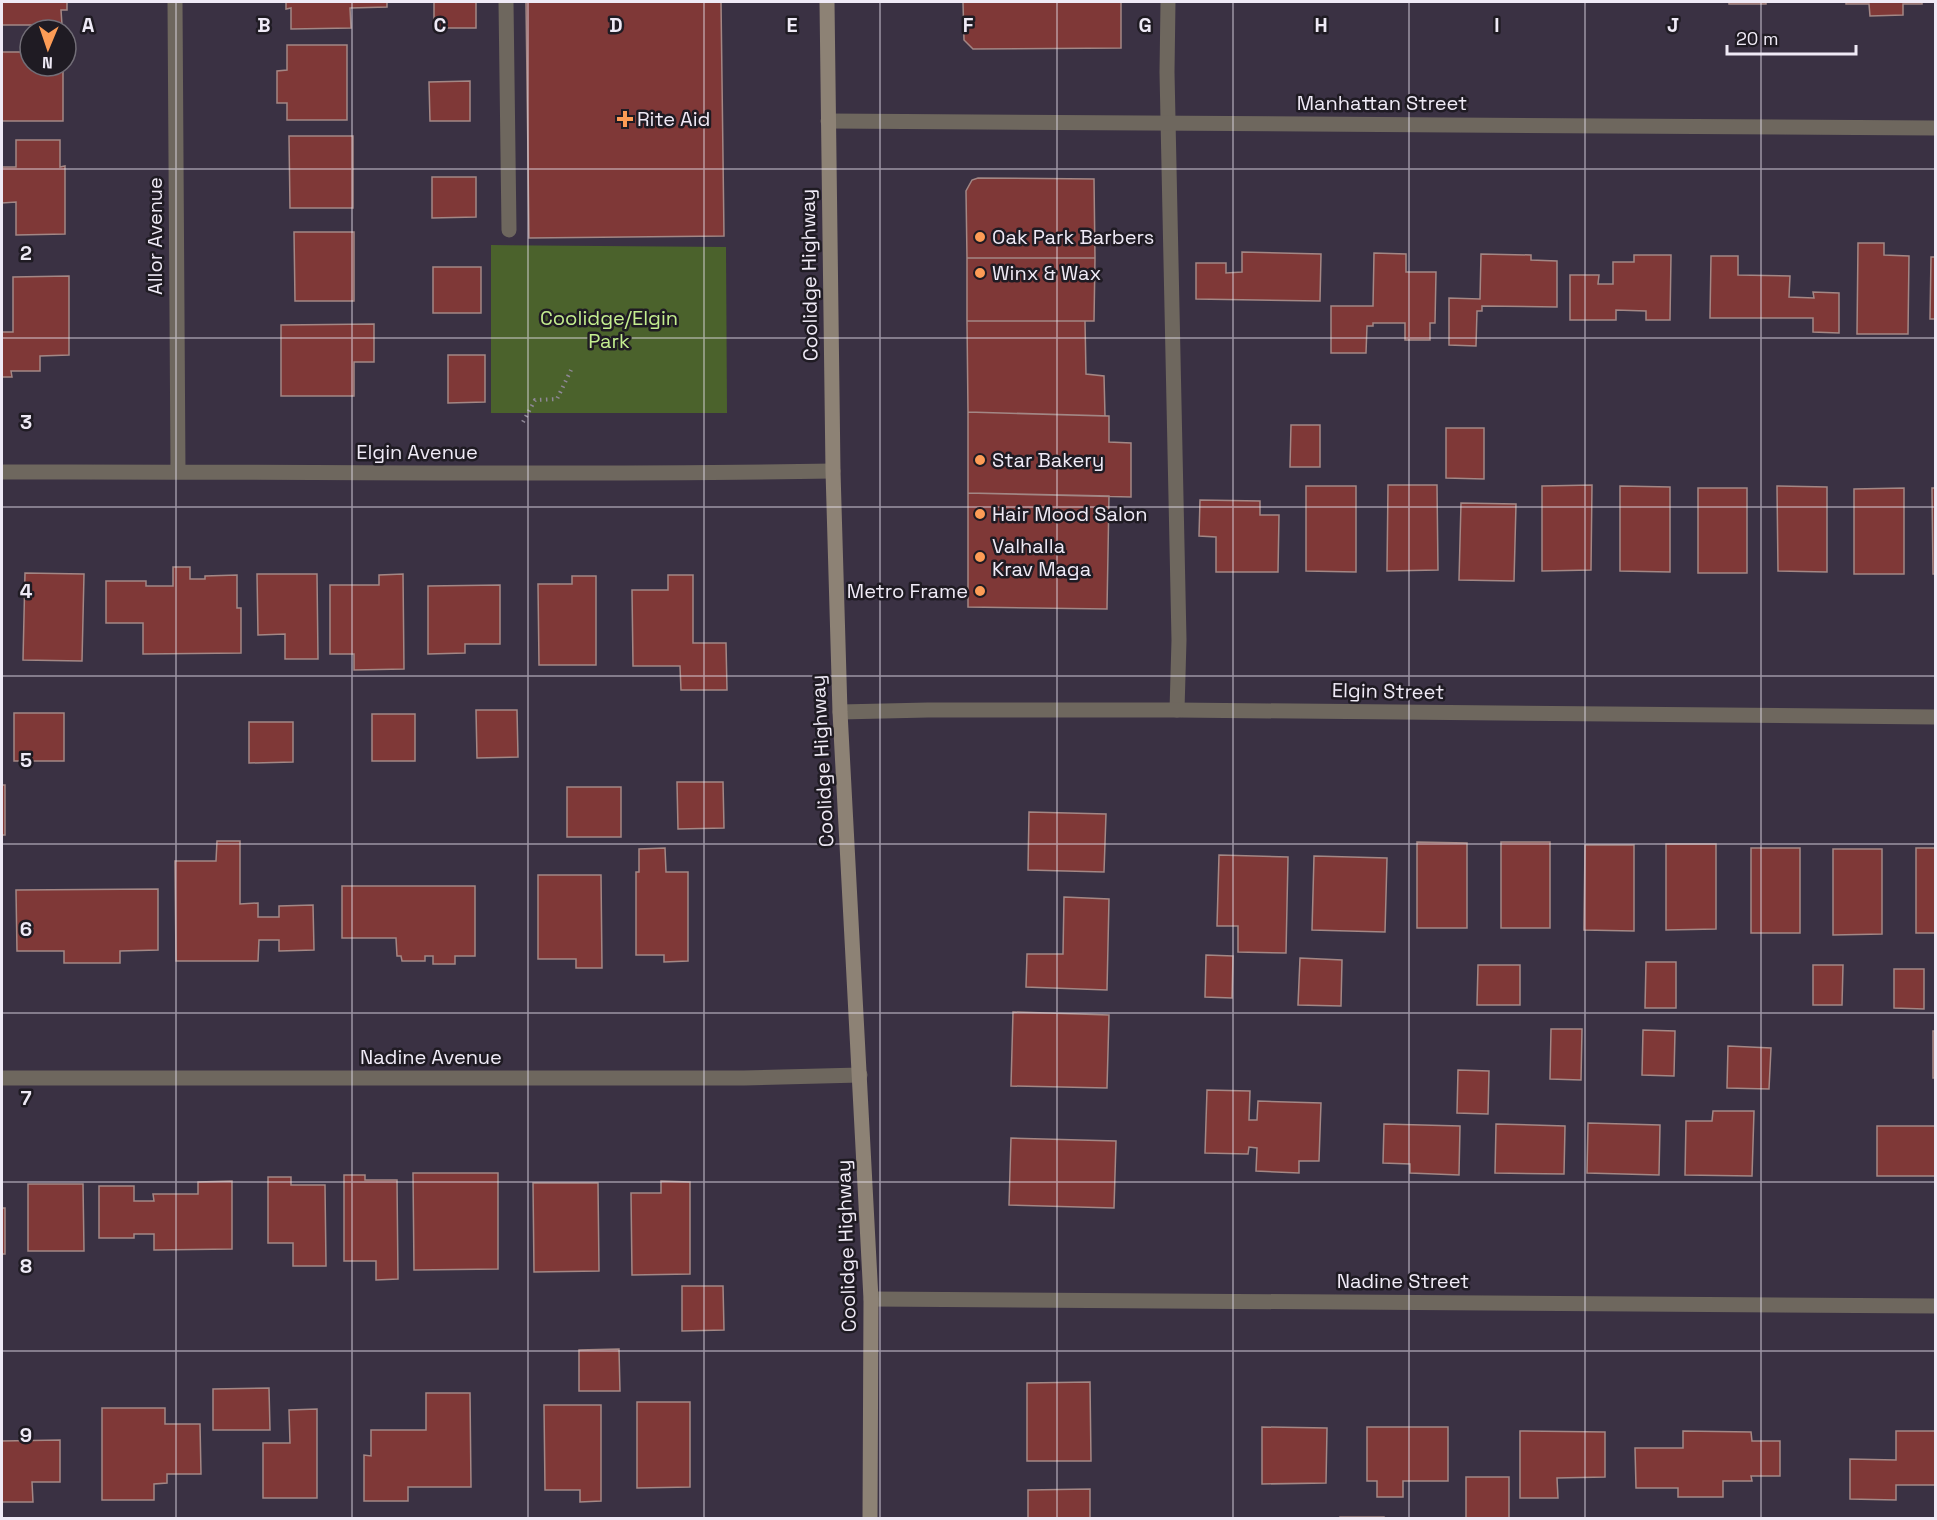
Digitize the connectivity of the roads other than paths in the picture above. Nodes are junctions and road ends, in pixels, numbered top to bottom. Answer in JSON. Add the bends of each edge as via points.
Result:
{"nodes":[{"id":1,"x":175,"y":2,"type":"edge"},
{"id":2,"x":506,"y":2,"type":"edge"},
{"id":3,"x":827,"y":2,"type":"edge"},
{"id":4,"x":1168,"y":2,"type":"edge"},
{"id":5,"x":828,"y":122,"type":"junction"},
{"id":6,"x":1168,"y":123,"type":"junction"},
{"id":7,"x":1935,"y":129,"type":"edge"},
{"id":8,"x":509,"y":230,"type":"dead end"},
{"id":9,"x":178,"y":471,"type":"junction"},
{"id":10,"x":833,"y":471,"type":"junction"},
{"id":11,"x":2,"y":472,"type":"edge"},
{"id":12,"x":1177,"y":710,"type":"junction"},
{"id":13,"x":840,"y":711,"type":"junction"},
{"id":14,"x":1935,"y":717,"type":"edge"},
{"id":15,"x":860,"y":1075,"type":"junction"},
{"id":16,"x":2,"y":1078,"type":"edge"},
{"id":17,"x":871,"y":1299,"type":"junction"},
{"id":18,"x":1935,"y":1306,"type":"edge"},
{"id":19,"x":870,"y":1518,"type":"edge"}],
"edges":[{"from":1,"to":9,"type":"street","name":"Allor Avenue"},
{"from":2,"to":8,"type":"street"},
{"from":3,"to":5,"type":"main road","name":"Coolidge Highway"},
{"from":4,"to":6,"type":"street"},
{"from":5,"to":6,"type":"street","name":"Manhattan Street"},
{"from":5,"to":10,"type":"main road","name":"Coolidge Highway"},
{"from":6,"to":7,"type":"street","name":"Manhattan Street"},
{"from":6,"to":12,"type":"street","via":[[1179,640]]},
{"from":9,"to":10,"type":"street","name":"Elgin Avenue"},
{"from":9,"to":11,"type":"street","name":"Elgin Avenue"},
{"from":10,"to":13,"type":"main road","name":"Coolidge Highway"},
{"from":12,"to":13,"type":"street","name":"Elgin Street"},
{"from":12,"to":14,"type":"street","name":"Elgin Street"},
{"from":13,"to":15,"type":"main road","name":"Coolidge Highway"},
{"from":15,"to":16,"type":"street","name":"Nadine Avenue"},
{"from":15,"to":17,"type":"main road","name":"Coolidge Highway"},
{"from":17,"to":18,"type":"street","name":"Nadine Street"},
{"from":17,"to":19,"type":"main road","name":"Coolidge Highway"}]}
